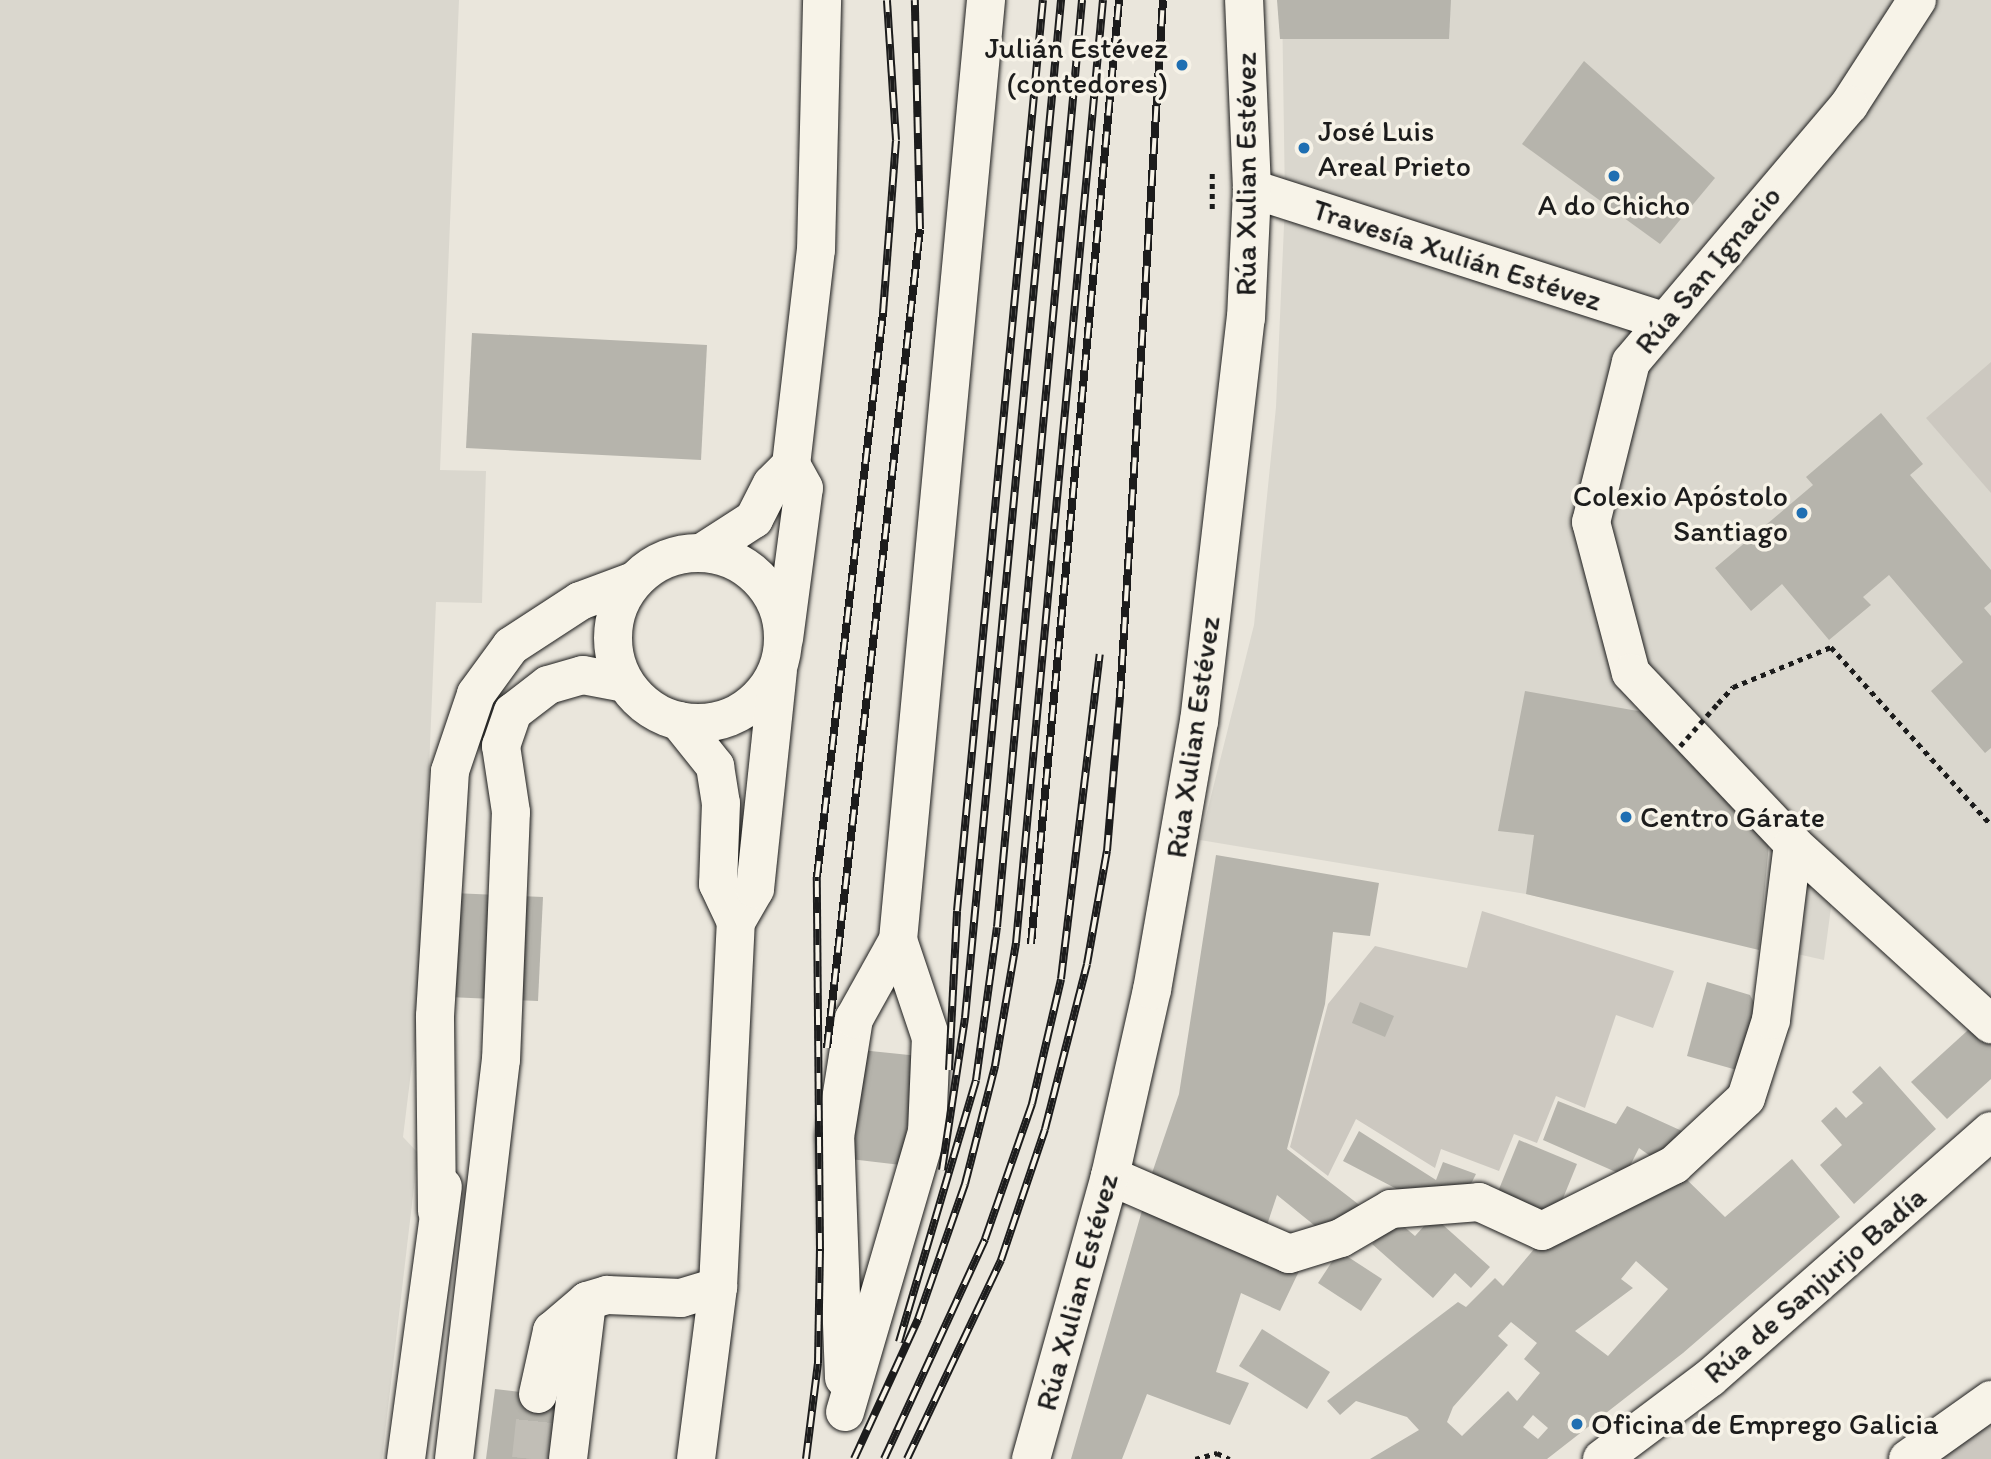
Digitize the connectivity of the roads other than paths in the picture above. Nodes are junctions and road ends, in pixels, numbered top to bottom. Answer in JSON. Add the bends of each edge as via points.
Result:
{"nodes":[{"id":1,"x":822,"y":0,"type":"edge"},
{"id":2,"x":986,"y":0,"type":"edge"},
{"id":3,"x":1244,"y":0,"type":"edge"},
{"id":4,"x":1917,"y":0,"type":"edge"},
{"id":5,"x":1252,"y":189,"type":"junction"},
{"id":6,"x":1662,"y":321,"type":"junction"},
{"id":7,"x":791,"y":465,"type":"junction"},
{"id":8,"x":703,"y":552,"type":"junction"},
{"id":9,"x":634,"y":581,"type":"junction"},
{"id":10,"x":781,"y":655,"type":"junction"},
{"id":11,"x":625,"y":683,"type":"junction"},
{"id":12,"x":679,"y":721,"type":"junction"},
{"id":13,"x":1793,"y":844,"type":"junction"},
{"id":14,"x":736,"y":922,"type":"junction"},
{"id":15,"x":898,"y":940,"type":"junction"},
{"id":16,"x":1991,"y":1024,"type":"edge"},
{"id":17,"x":1991,"y":1131,"type":"edge"},
{"id":18,"x":1110,"y":1177,"type":"junction"},
{"id":19,"x":718,"y":1287,"type":"junction"},
{"id":20,"x":587,"y":1301,"type":"junction"},
{"id":21,"x":538,"y":1394,"type":"tunnel mouth"},
{"id":22,"x":1991,"y":1400,"type":"edge"},
{"id":23,"x":406,"y":1459,"type":"edge"},
{"id":24,"x":453,"y":1459,"type":"edge"},
{"id":25,"x":568,"y":1459,"type":"edge"},
{"id":26,"x":696,"y":1459,"type":"edge"},
{"id":27,"x":1031,"y":1459,"type":"edge"},
{"id":28,"x":1602,"y":1459,"type":"edge"},
{"id":29,"x":1908,"y":1459,"type":"edge"}],
"edges":[{"from":1,"to":7,"type":"street","via":[[816,250]]},
{"from":2,"to":15,"type":"street"},
{"from":3,"to":5,"type":"street","name":"Rúa Xulian Estévez"},
{"from":4,"to":6,"type":"street","name":"Rúa San Ignacio","via":[[1849,105]]},
{"from":5,"to":6,"type":"street","name":"Travesía Xulián Estévez"},
{"from":5,"to":18,"type":"street","name":"Rúa Xulian Estévez","via":[[1246,318],[1199,722],[1157,965]]},
{"from":6,"to":13,"type":"street","name":"Rúa San Ignacio","via":[[1631,362],[1591,522],[1631,673]]},
{"from":7,"to":8,"type":"street","via":[[772,484],[754,519]]},
{"from":7,"to":10,"type":"street","via":[[804,488]]},
{"from":8,"to":9,"type":"street","via":[[677,555]]},
{"from":8,"to":10,"type":"street","via":[[745,565],[761,579],[774,597]]},
{"from":9,"to":11,"type":"street","via":[[614,620],[616,663]]},
{"from":9,"to":23,"type":"street","via":[[580,601],[510,646],[476,694],[458,751],[448,793],[435,1016],[437,1211]]},
{"from":10,"to":12,"type":"street","via":[[738,714],[719,721]]},
{"from":10,"to":14,"type":"street","via":[[755,889]]},
{"from":11,"to":12,"type":"street","via":[[640,700]]},
{"from":11,"to":24,"type":"street","via":[[565,678],[513,712],[501,746],[511,812],[528,841],[526,1012],[498,1181],[484,1215]]},
{"from":12,"to":14,"type":"street","via":[[715,766],[721,803],[718,884]]},
{"from":13,"to":16,"type":"street","name":"Rúa San Ignacio"},
{"from":13,"to":18,"type":"street","via":[[1771,1020],[1746,1098],[1674,1165],[1542,1231],[1479,1202],[1391,1209],[1341,1238],[1289,1254]]},
{"from":14,"to":19,"type":"street"},
{"from":15,"to":15,"type":"street","via":[[931,1038],[927,1132],[845,1412],[835,1137],[854,1019]]},
{"from":17,"to":28,"type":"street","name":"Rúa de Sanjurjo Badía","via":[[1710,1378]]},
{"from":18,"to":27,"type":"street","name":"Rúa Xulian Estévez"},
{"from":19,"to":20,"type":"street","via":[[681,1298],[607,1295]]},
{"from":19,"to":26,"type":"street"},
{"from":20,"to":21,"type":"street","via":[[552,1331]]},
{"from":20,"to":25,"type":"street"},
{"from":22,"to":29,"type":"street"}]}
